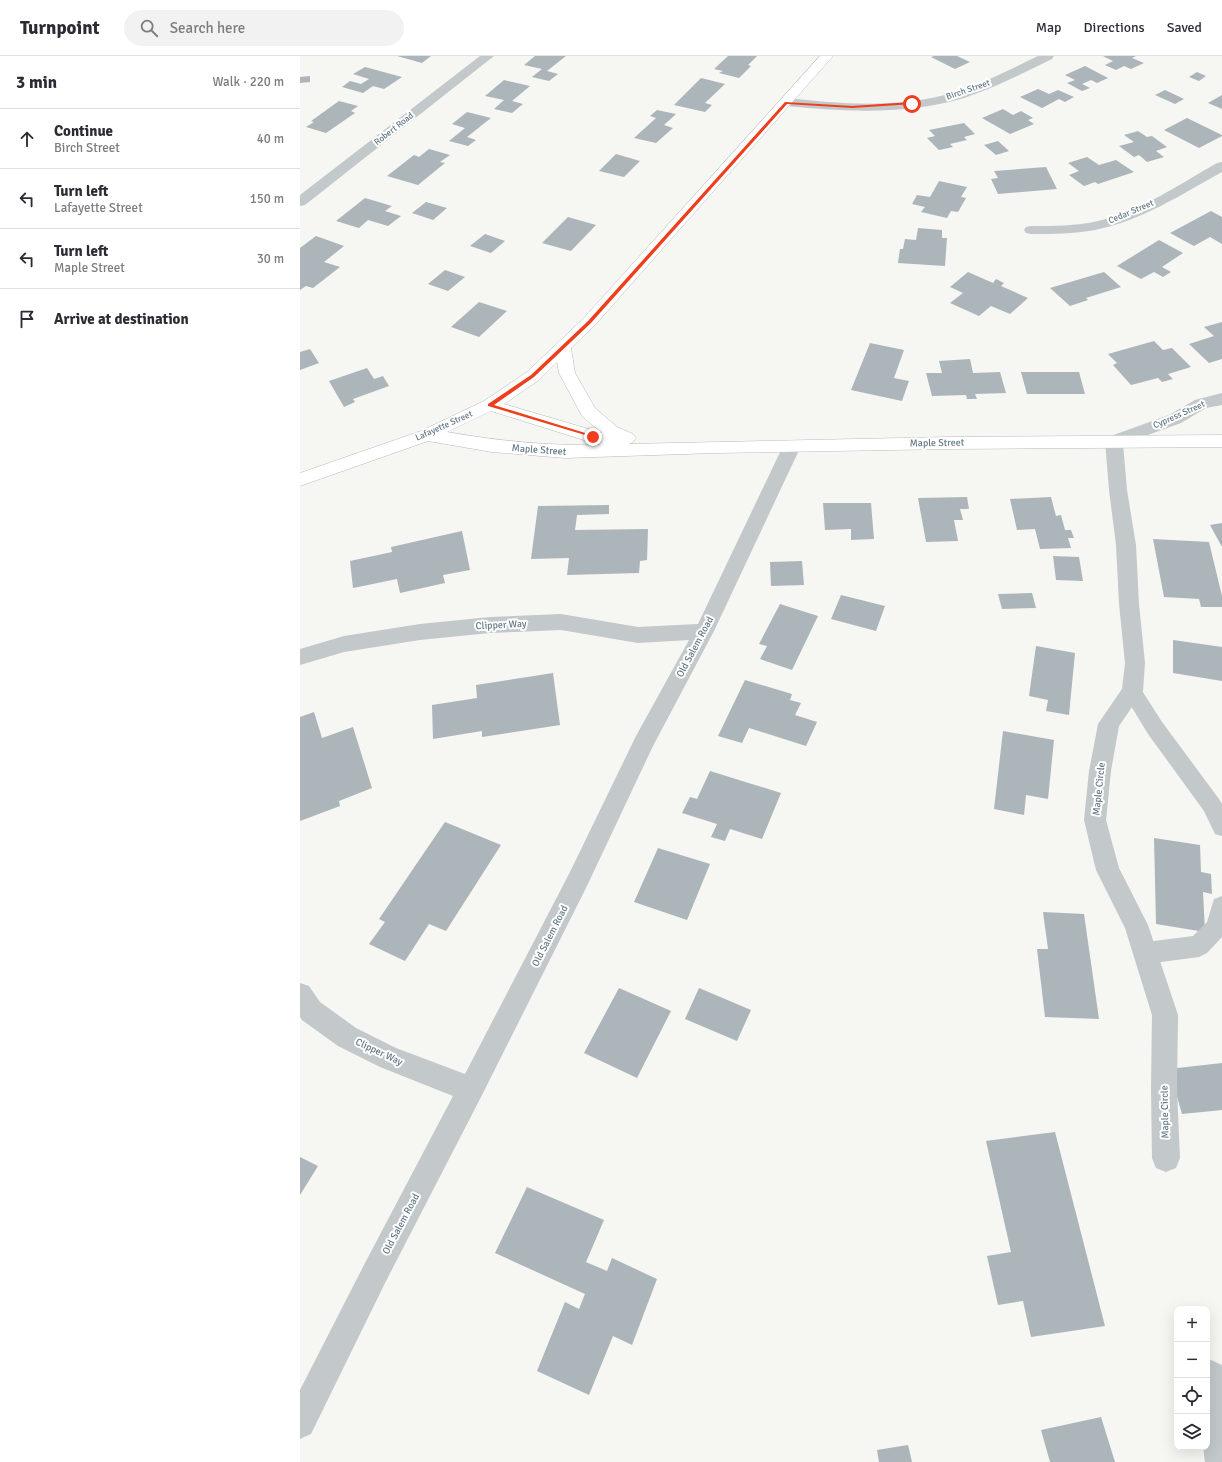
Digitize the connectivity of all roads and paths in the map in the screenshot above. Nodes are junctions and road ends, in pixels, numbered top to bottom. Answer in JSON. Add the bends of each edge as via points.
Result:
{"nodes":[{"id":1,"x":488,"y":56,"type":"edge"},
{"id":2,"x":827,"y":56,"type":"edge"},
{"id":3,"x":1048,"y":56,"type":"edge"},
{"id":4,"x":786,"y":102,"type":"junction"},
{"id":5,"x":1222,"y":166,"type":"edge"},
{"id":6,"x":300,"y":202,"type":"edge"},
{"id":7,"x":1031,"y":230,"type":"dead end"},
{"id":8,"x":563,"y":347,"type":"junction"},
{"id":9,"x":1222,"y":399,"type":"edge"},
{"id":10,"x":490,"y":405,"type":"junction"},
{"id":11,"x":428,"y":434,"type":"junction"},
{"id":12,"x":1114,"y":441,"type":"junction"},
{"id":13,"x":1222,"y":441,"type":"edge"},
{"id":14,"x":792,"y":446,"type":"junction"},
{"id":15,"x":651,"y":450,"type":"junction"},
{"id":16,"x":300,"y":480,"type":"edge"},
{"id":17,"x":704,"y":630,"type":"junction"},
{"id":18,"x":300,"y":657,"type":"edge"},
{"id":19,"x":1132,"y":691,"type":"junction"},
{"id":20,"x":1222,"y":827,"type":"edge"},
{"id":21,"x":1222,"y":906,"type":"edge"},
{"id":22,"x":1146,"y":953,"type":"junction"},
{"id":23,"x":300,"y":995,"type":"edge"},
{"id":24,"x":471,"y":1090,"type":"junction"},
{"id":25,"x":1166,"y":1158,"type":"dead end"},
{"id":26,"x":1211,"y":1375,"type":"dead end"},
{"id":27,"x":300,"y":1423,"type":"edge"},
{"id":28,"x":1221,"y":1462,"type":"edge"}],
"edges":[{"from":1,"to":6,"type":"street","name":"Robert Road"},
{"from":2,"to":4,"type":"main road","name":"Lafayette Street"},
{"from":3,"to":4,"type":"street","name":"Birch Street","via":[[959,95],[937,100],[852,107]]},
{"from":4,"to":8,"type":"main road","name":"Lafayette Street","via":[[589,322]]},
{"from":5,"to":7,"type":"street","name":"Cedar Street","via":[[1134,213],[1104,223],[1066,230]]},
{"from":8,"to":10,"type":"main road","name":"Lafayette Street","via":[[533,376]]},
{"from":8,"to":15,"type":"main road","via":[[567,373],[588,412],[611,430]]},
{"from":9,"to":12,"type":"street","name":"Cypress Street","via":[[1201,404],[1175,419]]},
{"from":10,"to":11,"type":"main road","name":"Lafayette Street"},
{"from":10,"to":15,"type":"main road","name":"Maple Street","via":[[593,437]]},
{"from":11,"to":15,"type":"main road","name":"Maple Street","via":[[492,446],[565,452]]},
{"from":11,"to":16,"type":"main road","name":"Lafayette Street"},
{"from":12,"to":13,"type":"main road","name":"Maple Street"},
{"from":12,"to":14,"type":"main road","name":"Maple Street"},
{"from":12,"to":19,"type":"street","name":"Maple Circle","via":[[1126,545],[1135,663]]},
{"from":14,"to":15,"type":"main road","name":"Maple Street"},
{"from":14,"to":17,"type":"street","name":"Old Salem Road"},
{"from":17,"to":18,"type":"street","name":"Clipper Way","via":[[638,635],[561,622],[490,625],[420,632],[344,644]]},
{"from":17,"to":24,"type":"street","name":"Old Salem Road","via":[[644,742],[578,880]]},
{"from":19,"to":20,"type":"lane","via":[[1155,728],[1212,805]]},
{"from":19,"to":22,"type":"street","name":"Maple Circle","via":[[1109,724],[1100,771],[1095,820],[1108,870],[1136,925]]},
{"from":21,"to":22,"type":"lane","via":[[1217,927],[1199,946]]},
{"from":22,"to":25,"type":"street","name":"Maple Circle","via":[[1165,1015]]},
{"from":23,"to":24,"type":"street","name":"Clipper Way","via":[[311,1011],[347,1037],[389,1058]]},
{"from":24,"to":27,"type":"street","name":"Old Salem Road"},
{"from":26,"to":28,"type":"street"}]}
